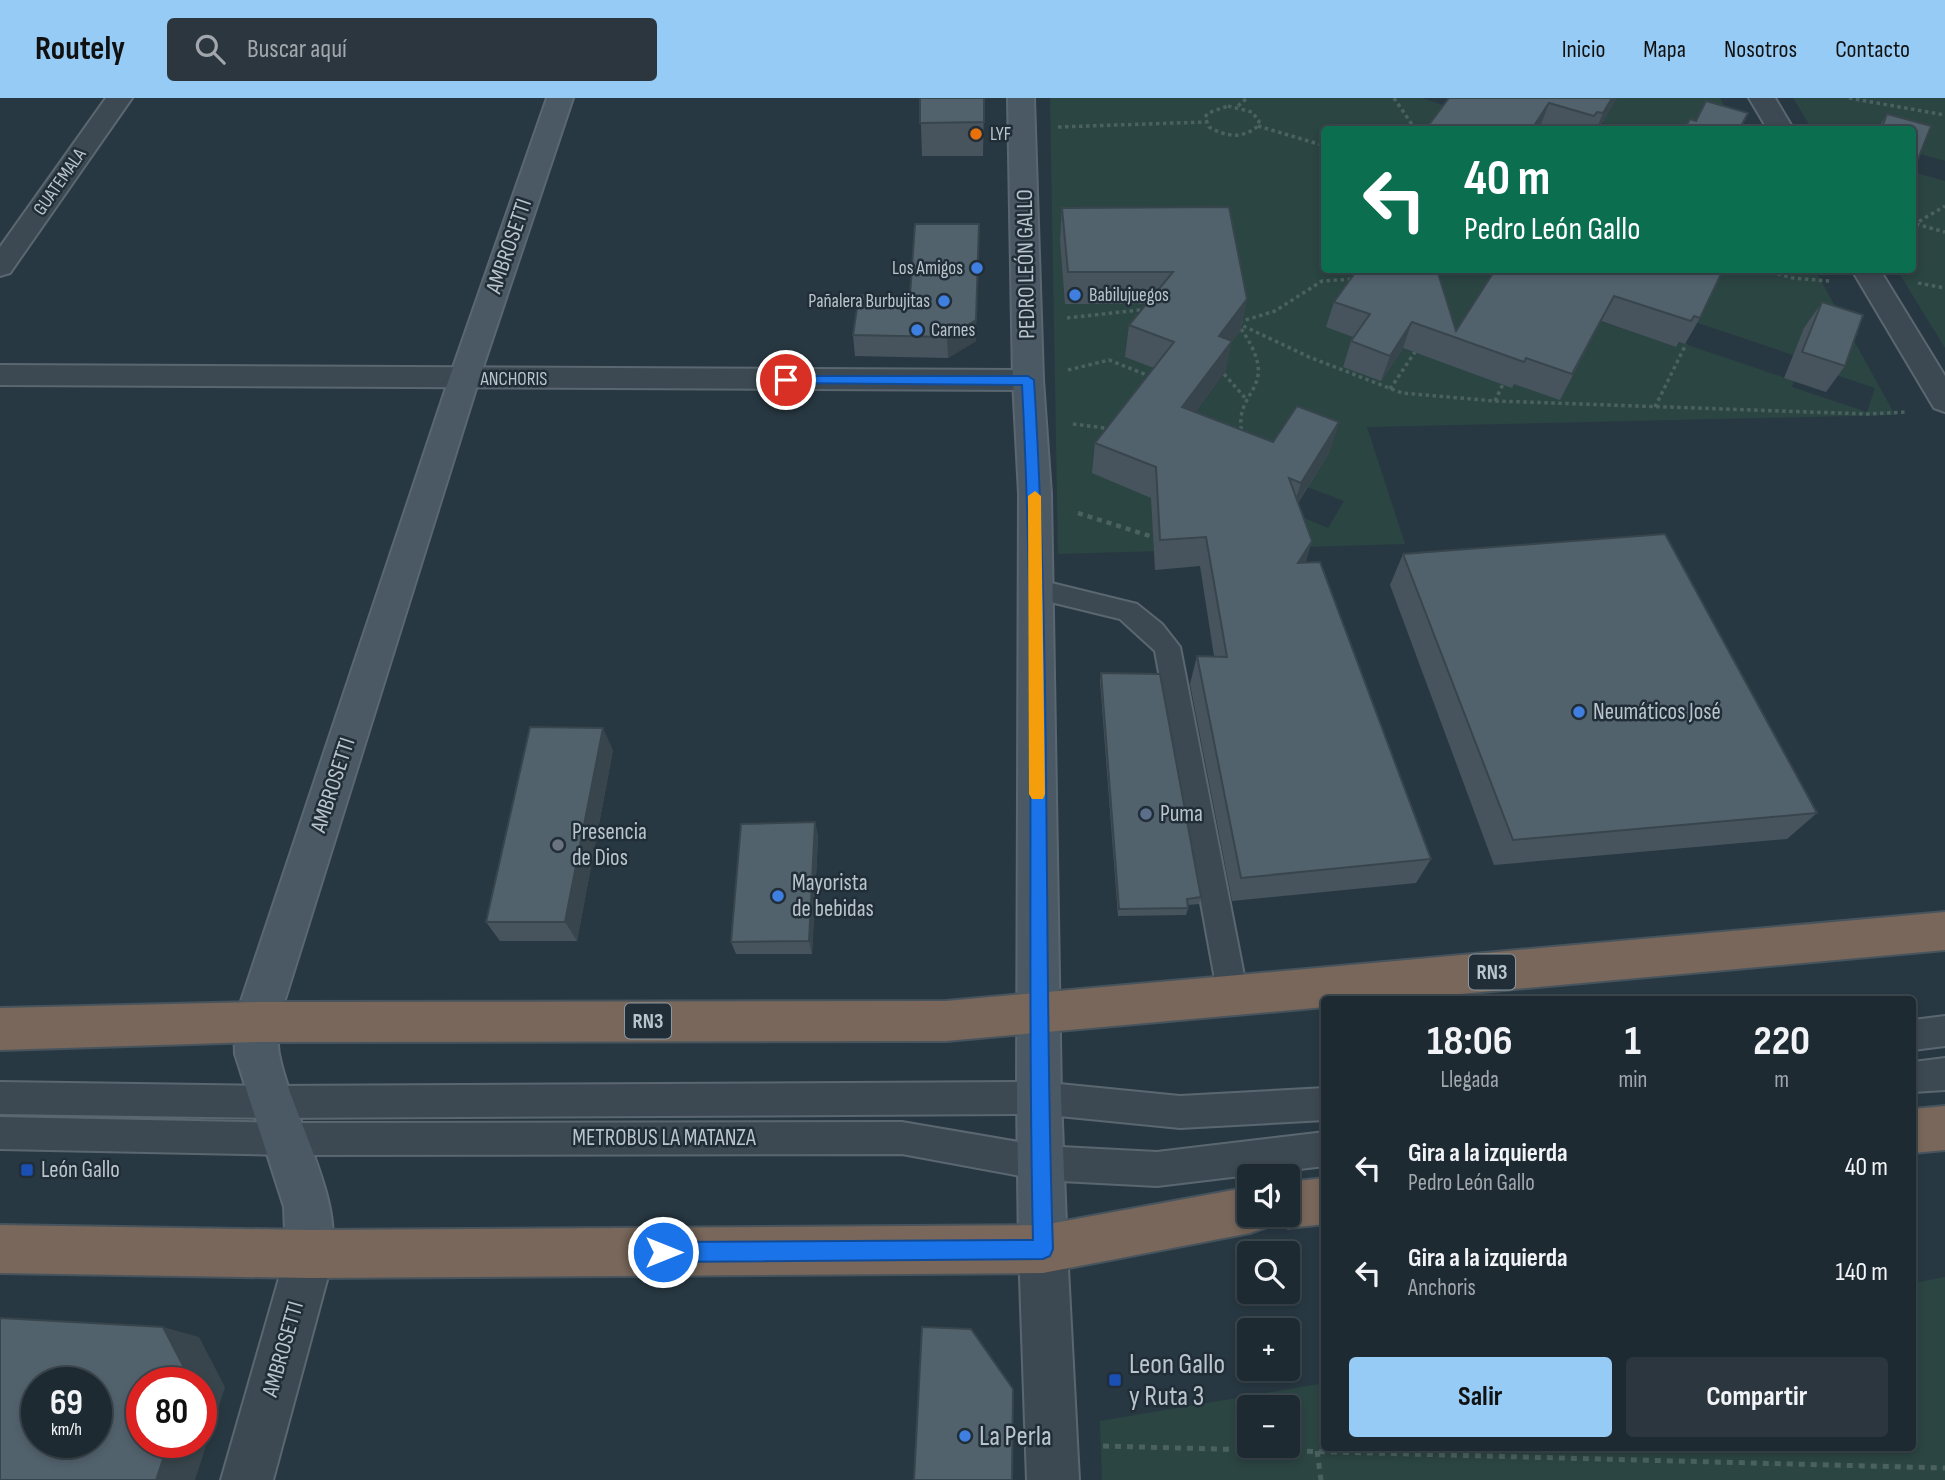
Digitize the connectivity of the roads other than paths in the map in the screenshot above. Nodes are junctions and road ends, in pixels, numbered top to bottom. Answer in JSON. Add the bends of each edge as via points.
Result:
{"nodes":[{"id":1,"x":119,"y":98,"type":"edge"},
{"id":2,"x":560,"y":98,"type":"edge"},
{"id":3,"x":1762,"y":98,"type":"edge"},
{"id":4,"x":1022,"y":113,"type":"edge"},
{"id":5,"x":1779,"y":126,"type":"edge"},
{"id":6,"x":0,"y":267,"type":"edge"},
{"id":7,"x":1868,"y":273,"type":"edge"},
{"id":8,"x":0,"y":375,"type":"edge"},
{"id":9,"x":464,"y":379,"type":"junction"},
{"id":10,"x":1028,"y":380,"type":"junction"},
{"id":11,"x":1937,"y":398,"type":"edge"},
{"id":12,"x":1035,"y":589,"type":"junction"},
{"id":13,"x":1945,"y":931,"type":"edge"},
{"id":14,"x":1233,"y":996,"type":"junction"},
{"id":15,"x":1040,"y":1013,"type":"junction"},
{"id":16,"x":256,"y":1022,"type":"junction"},
{"id":17,"x":0,"y":1029,"type":"edge"},
{"id":18,"x":1945,"y":1031,"type":"edge"},
{"id":19,"x":1916,"y":1035,"type":"edge"},
{"id":20,"x":1945,"y":1074,"type":"edge"},
{"id":21,"x":1916,"y":1077,"type":"edge"},
{"id":22,"x":0,"y":1098,"type":"edge"},
{"id":23,"x":1039,"y":1098,"type":"junction"},
{"id":24,"x":1321,"y":1104,"type":"edge"},
{"id":25,"x":279,"y":1121,"type":"junction"},
{"id":26,"x":1945,"y":1128,"type":"edge"},
{"id":27,"x":1916,"y":1131,"type":"edge"},
{"id":28,"x":0,"y":1133,"type":"edge"},
{"id":29,"x":1321,"y":1149,"type":"edge"},
{"id":30,"x":1042,"y":1163,"type":"junction"},
{"id":31,"x":1321,"y":1201,"type":"edge"},
{"id":32,"x":1300,"y":1204,"type":"edge"},
{"id":33,"x":1237,"y":1212,"type":"edge"},
{"id":34,"x":1043,"y":1249,"type":"junction"},
{"id":35,"x":0,"y":1250,"type":"edge"},
{"id":36,"x":310,"y":1254,"type":"junction"},
{"id":37,"x":1052,"y":1463,"type":"edge"},
{"id":38,"x":247,"y":1480,"type":"edge"}],
"edges":[{"from":1,"to":6,"type":"street","name":"GUATEMALA"},
{"from":2,"to":9,"type":"street","name":"AMBROSETTI"},
{"from":3,"to":5,"type":"street"},
{"from":4,"to":10,"type":"street","name":"PEDRO LEÓN GALLO"},
{"from":7,"to":11,"type":"street"},
{"from":8,"to":9,"type":"street","name":"ANCHORIS"},
{"from":9,"to":10,"type":"street","name":"ANCHORIS"},
{"from":9,"to":16,"type":"street","name":"AMBROSETTI"},
{"from":10,"to":12,"type":"street","name":"PEDRO LEÓN GALLO"},
{"from":12,"to":14,"type":"lane","via":[[1128,611],[1167,647]]},
{"from":12,"to":15,"type":"street","name":"PEDRO LEÓN GALLO"},
{"from":13,"to":14,"type":"highway","number":"RN3"},
{"from":14,"to":15,"type":"highway","number":"RN3"},
{"from":15,"to":16,"type":"highway","number":"RN3","via":[[946,1021]]},
{"from":15,"to":23,"type":"street","name":"PEDRO LEÓN GALLO"},
{"from":16,"to":17,"type":"highway","number":"RN3"},
{"from":16,"to":25,"type":"street","name":"AMBROSETTI","via":[[257,1054]]},
{"from":18,"to":19,"type":"lane"},
{"from":20,"to":21,"type":"lane"},
{"from":22,"to":25,"type":"lane","name":"METROBUS LA MATANZA"},
{"from":23,"to":24,"type":"lane","name":"METROBUS LA MATANZA","via":[[1180,1112]]},
{"from":23,"to":25,"type":"lane","name":"METROBUS LA MATANZA"},
{"from":23,"to":30,"type":"street","name":"PEDRO LEÓN GALLO"},
{"from":25,"to":28,"type":"lane","name":"METROBUS LA MATANZA"},
{"from":25,"to":30,"type":"lane","name":"METROBUS LA MATANZA","via":[[902,1138]]},
{"from":25,"to":36,"type":"street","name":"AMBROSETTI","via":[[307,1207]]},
{"from":26,"to":27,"type":"highway"},
{"from":29,"to":30,"type":"lane","name":"METROBUS LA MATANZA","via":[[1157,1169]]},
{"from":30,"to":34,"type":"street","name":"PEDRO LEÓN GALLO"},
{"from":31,"to":32,"type":"highway"},
{"from":33,"to":34,"type":"highway"},
{"from":34,"to":36,"type":"highway"},
{"from":34,"to":37,"type":"street","name":"PEDRO LEÓN GALLO"},
{"from":35,"to":36,"type":"highway"},
{"from":36,"to":38,"type":"street","name":"AMBROSETTI"}]}
